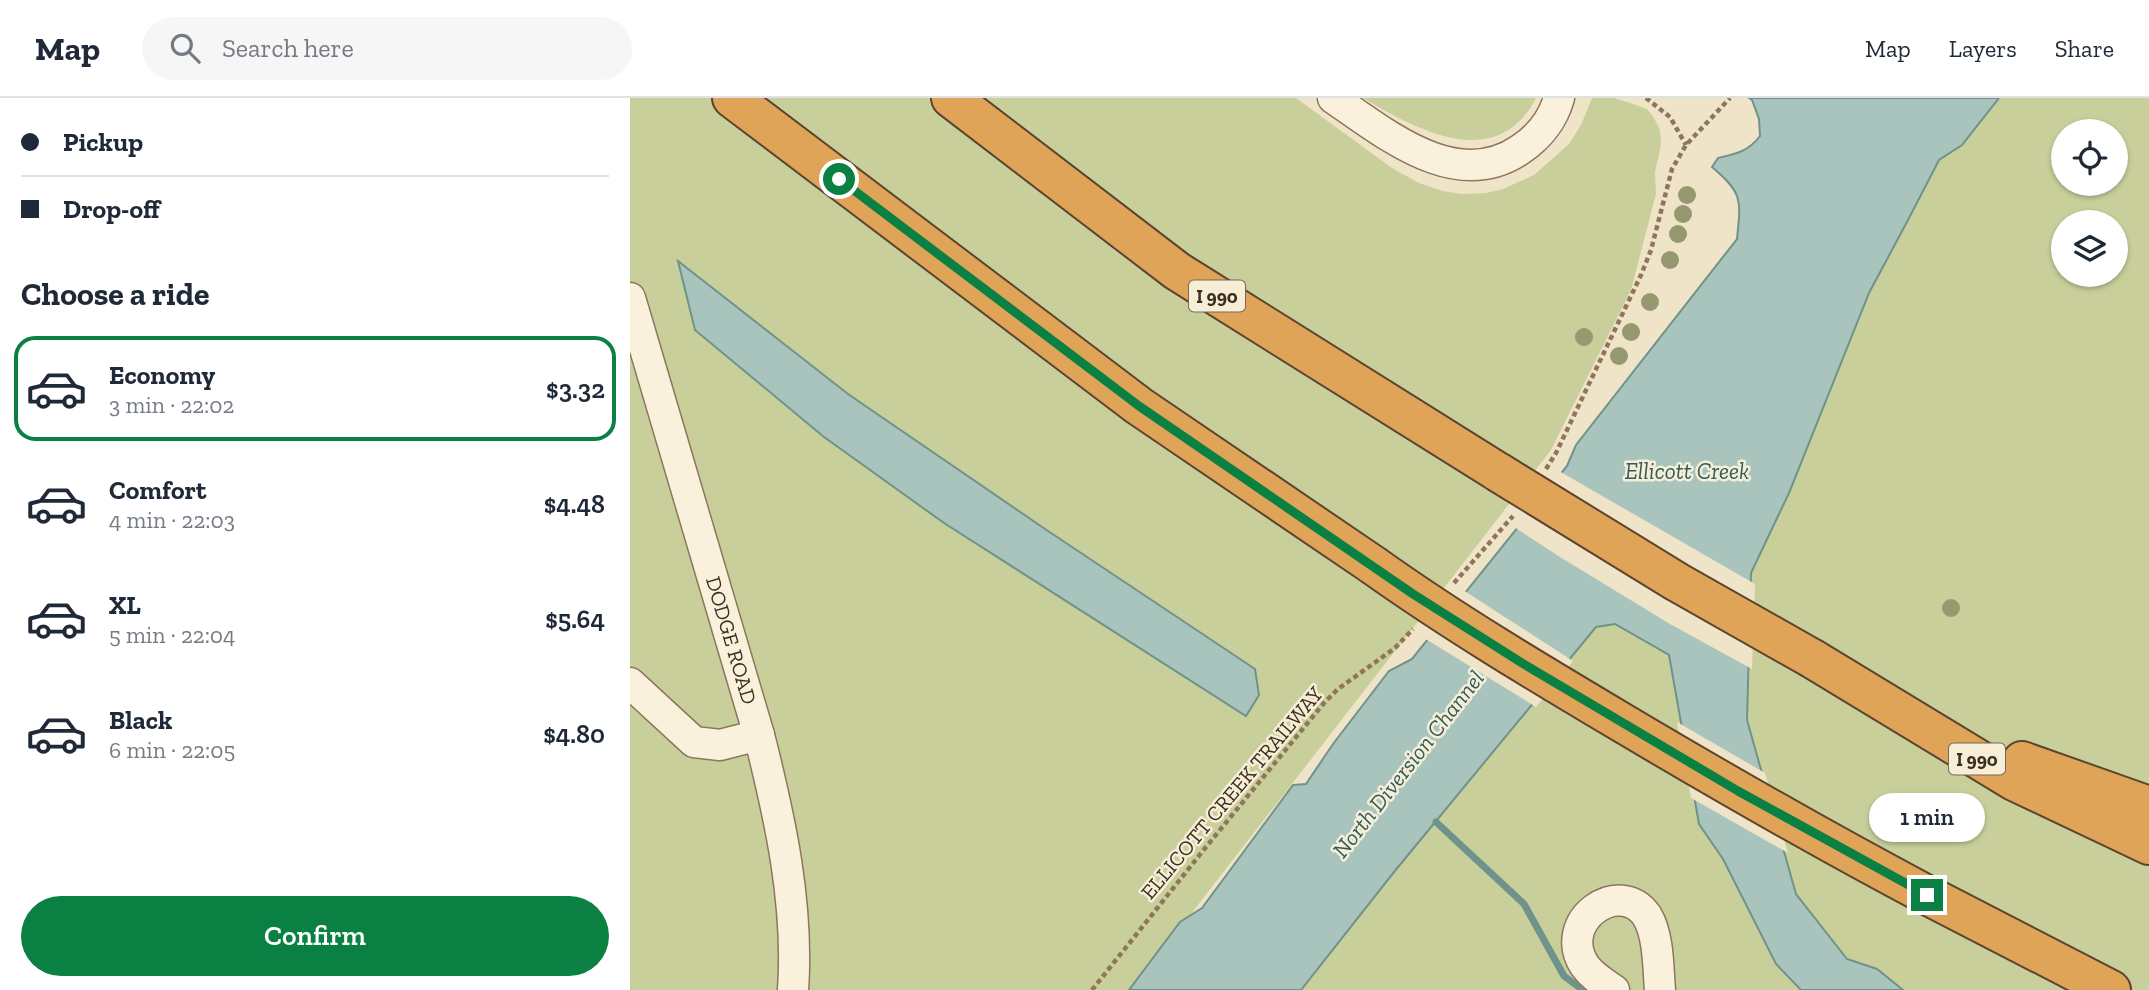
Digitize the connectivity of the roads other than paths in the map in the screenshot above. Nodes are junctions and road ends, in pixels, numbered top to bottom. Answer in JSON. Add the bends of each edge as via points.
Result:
{"nodes":[{"id":1,"x":732,"y":98,"type":"edge"},
{"id":2,"x":951,"y":98,"type":"edge"},
{"id":3,"x":1333,"y":98,"type":"edge"},
{"id":4,"x":1559,"y":98,"type":"edge"},
{"id":5,"x":630,"y":298,"type":"edge"},
{"id":6,"x":630,"y":683,"type":"edge"},
{"id":7,"x":1921,"y":725,"type":"junction"},
{"id":8,"x":759,"y":735,"type":"junction"},
{"id":9,"x":2149,"y":806,"type":"edge"},
{"id":10,"x":2149,"y":845,"type":"edge"},
{"id":11,"x":793,"y":990,"type":"edge"},
{"id":12,"x":1614,"y":990,"type":"edge"},
{"id":13,"x":1660,"y":990,"type":"edge"},
{"id":14,"x":2111,"y":990,"type":"edge"}],
"edges":[{"from":1,"to":14,"type":"highway","bridge":true,"via":[[1139,406],[1413,594],[1805,829]]},
{"from":2,"to":7,"type":"highway","number":"I 990","bridge":true,"via":[[1177,271],[1677,582]]},
{"from":3,"to":4,"type":"street","via":[[1413,149],[1443,162],[1469,166],[1493,163],[1523,148],[1545,127]]},
{"from":5,"to":8,"type":"street","name":"DODGE ROAD"},
{"from":6,"to":8,"type":"street","via":[[694,742],[720,745]]},
{"from":7,"to":9,"type":"highway"},
{"from":7,"to":10,"type":"highway","number":"I 990","via":[[2014,781]]},
{"from":8,"to":11,"type":"street","name":"DODGE ROAD","via":[[789,872]]},
{"from":12,"to":13,"type":"street","via":[[1586,967],[1576,942],[1588,915],[1615,900],[1639,908],[1647,917]]}]}
